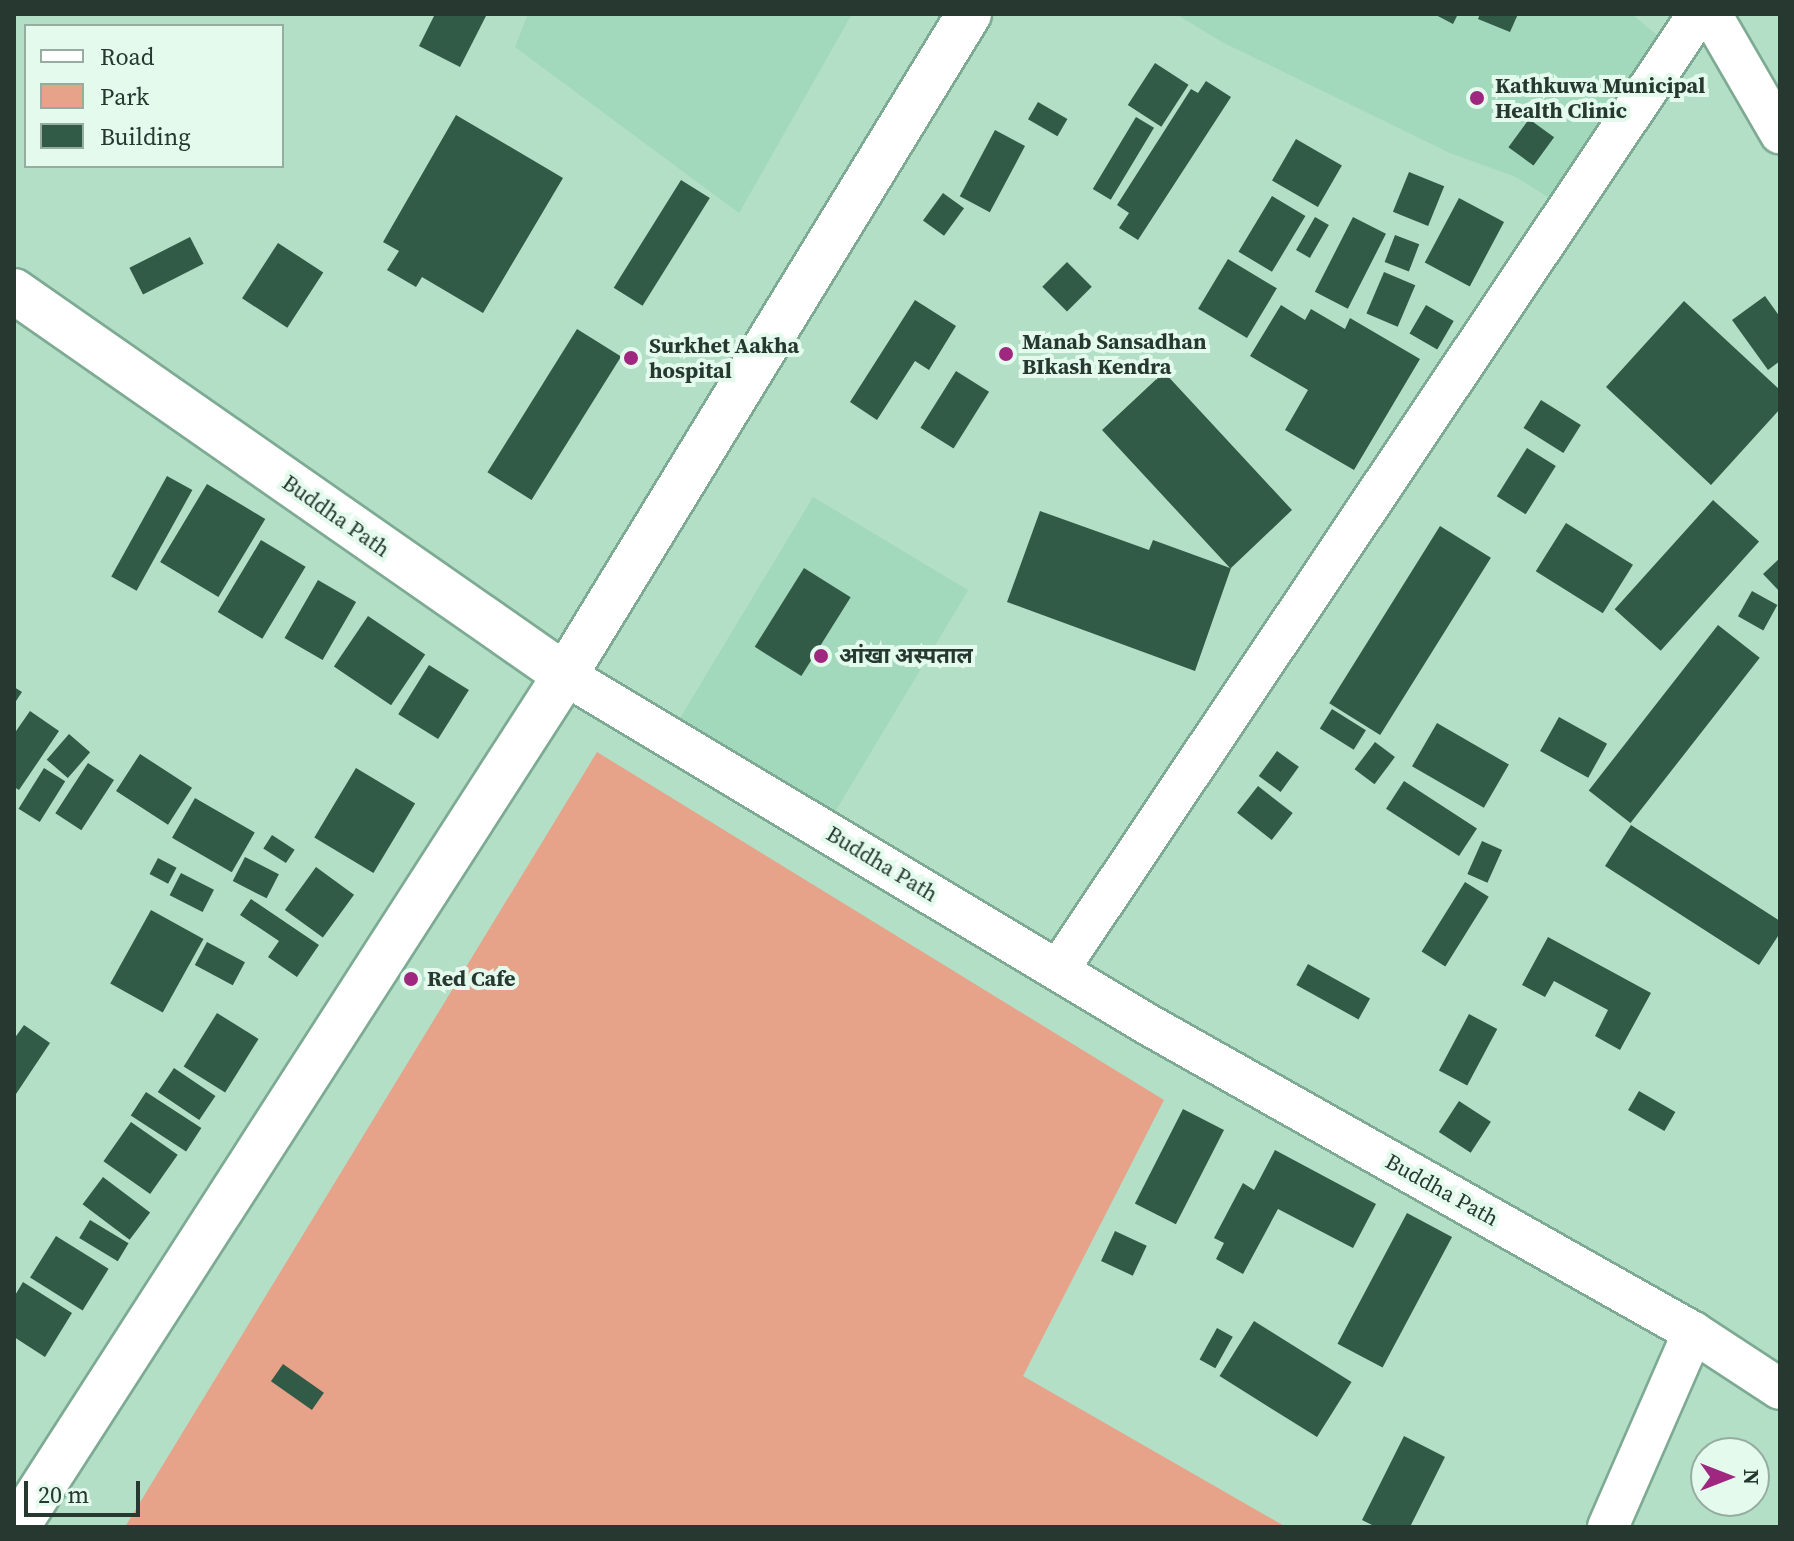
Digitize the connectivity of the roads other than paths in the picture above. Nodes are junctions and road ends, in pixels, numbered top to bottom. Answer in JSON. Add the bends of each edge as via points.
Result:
{"nodes":[{"id":1,"x":969,"y":14,"type":"edge"},
{"id":2,"x":1698,"y":14,"type":"edge"},
{"id":3,"x":1711,"y":14,"type":"edge"},
{"id":4,"x":1780,"y":133,"type":"edge"},
{"id":5,"x":14,"y":291,"type":"edge"},
{"id":6,"x":565,"y":675,"type":"junction"},
{"id":7,"x":1059,"y":969,"type":"junction"},
{"id":8,"x":1693,"y":1332,"type":"junction"},
{"id":9,"x":1780,"y":1389,"type":"edge"},
{"id":10,"x":17,"y":1527,"type":"edge"},
{"id":11,"x":1608,"y":1527,"type":"edge"}],
"edges":[{"from":1,"to":6,"type":"main road"},
{"from":2,"to":7,"type":"street"},
{"from":3,"to":4,"type":"street"},
{"from":5,"to":6,"type":"main road","name":"Buddha Path"},
{"from":6,"to":7,"type":"street","name":"Buddha Path"},
{"from":6,"to":10,"type":"main road"},
{"from":7,"to":8,"type":"street","name":"Buddha Path"},
{"from":8,"to":9,"type":"street","name":"Buddha Path"},
{"from":8,"to":11,"type":"street"}]}
